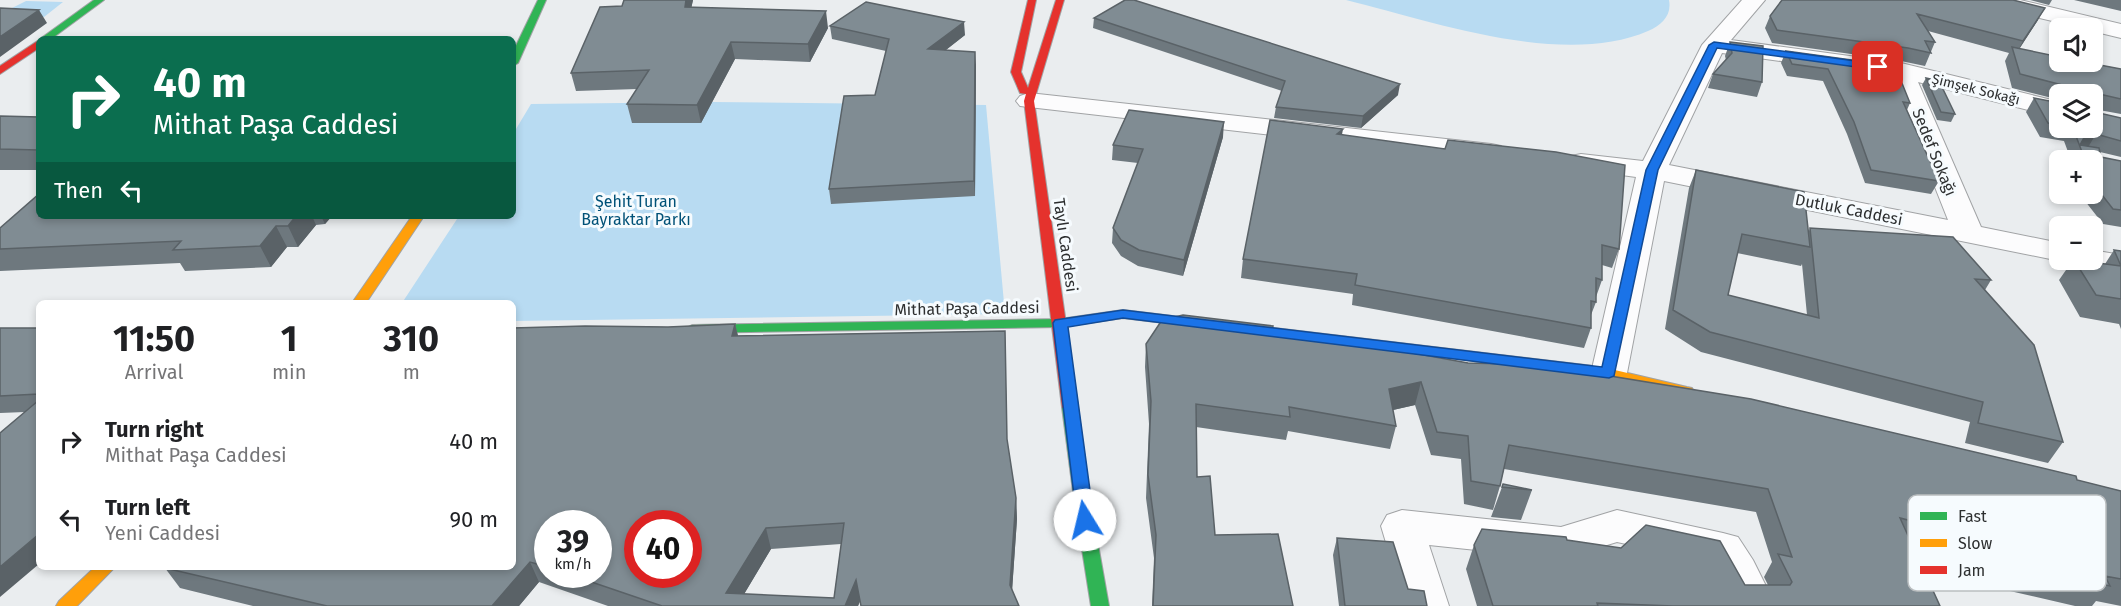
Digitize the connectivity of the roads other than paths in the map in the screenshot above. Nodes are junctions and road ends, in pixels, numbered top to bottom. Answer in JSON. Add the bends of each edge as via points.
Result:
{"nodes":[{"id":1,"x":100,"y":0,"type":"edge"},
{"id":2,"x":542,"y":0,"type":"edge"},
{"id":3,"x":1032,"y":0,"type":"edge"},
{"id":4,"x":1060,"y":0,"type":"edge"},
{"id":5,"x":1754,"y":0,"type":"edge"},
{"id":6,"x":1992,"y":0,"type":"edge"},
{"id":7,"x":2121,"y":31,"type":"edge"},
{"id":8,"x":49,"y":36,"type":"edge"},
{"id":9,"x":1714,"y":45,"type":"junction"},
{"id":10,"x":36,"y":46,"type":"edge"},
{"id":11,"x":516,"y":56,"type":"edge"},
{"id":12,"x":1901,"y":70,"type":"junction"},
{"id":13,"x":0,"y":71,"type":"edge"},
{"id":14,"x":1029,"y":101,"type":"junction"},
{"id":15,"x":2049,"y":107,"type":"edge"},
{"id":16,"x":1511,"y":154,"type":"edge"},
{"id":17,"x":1558,"y":159,"type":"edge"},
{"id":18,"x":1652,"y":170,"type":"junction"},
{"id":19,"x":416,"y":219,"type":"edge"},
{"id":20,"x":1968,"y":233,"type":"junction"},
{"id":21,"x":2049,"y":250,"type":"edge"},
{"id":22,"x":2103,"y":261,"type":"edge"},
{"id":23,"x":2121,"y":264,"type":"edge"},
{"id":24,"x":361,"y":300,"type":"edge"},
{"id":25,"x":1060,"y":323,"type":"junction"},
{"id":26,"x":680,"y":329,"type":"edge"},
{"id":27,"x":1609,"y":373,"type":"junction"},
{"id":28,"x":1701,"y":396,"type":"edge"},
{"id":29,"x":103,"y":570,"type":"edge"},
{"id":30,"x":65,"y":606,"type":"edge"},
{"id":31,"x":1100,"y":606,"type":"edge"},
{"id":32,"x":1426,"y":606,"type":"edge"},
{"id":33,"x":1754,"y":606,"type":"edge"}],
"edges":[{"from":1,"to":8,"type":"street"},
{"from":2,"to":11,"type":"street"},
{"from":3,"to":14,"type":"street","via":[[1016,72]]},
{"from":4,"to":14,"type":"street","name":"Taylı Caddesi"},
{"from":5,"to":9,"type":"street"},
{"from":6,"to":7,"type":"street"},
{"from":9,"to":12,"type":"street","name":"Şimşek Sokağı"},
{"from":9,"to":18,"type":"street"},
{"from":10,"to":13,"type":"street"},
{"from":12,"to":15,"type":"street","name":"Şimşek Sokağı"},
{"from":12,"to":20,"type":"street","name":"Sedef Sokağı"},
{"from":14,"to":16,"type":"street"},
{"from":14,"to":25,"type":"street","name":"Taylı Caddesi"},
{"from":17,"to":18,"type":"street","name":"Dutluk Caddesi"},
{"from":18,"to":20,"type":"street","name":"Dutluk Caddesi"},
{"from":18,"to":27,"type":"street"},
{"from":19,"to":24,"type":"street"},
{"from":20,"to":21,"type":"street","name":"Dutluk Caddesi"},
{"from":22,"to":23,"type":"street"},
{"from":25,"to":26,"type":"street","name":"Mithat Paşa Caddesi"},
{"from":25,"to":27,"type":"street","name":"Mithat Paşa Caddesi","via":[[1123,314]]},
{"from":25,"to":31,"type":"street","name":"Taylı Caddesi"},
{"from":27,"to":28,"type":"street","name":"Mithat Paşa Caddesi"},
{"from":29,"to":30,"type":"street"},
{"from":32,"to":33,"type":"street","via":[[1402,526],[1561,543],[1617,526],[1724,549]]}]}
